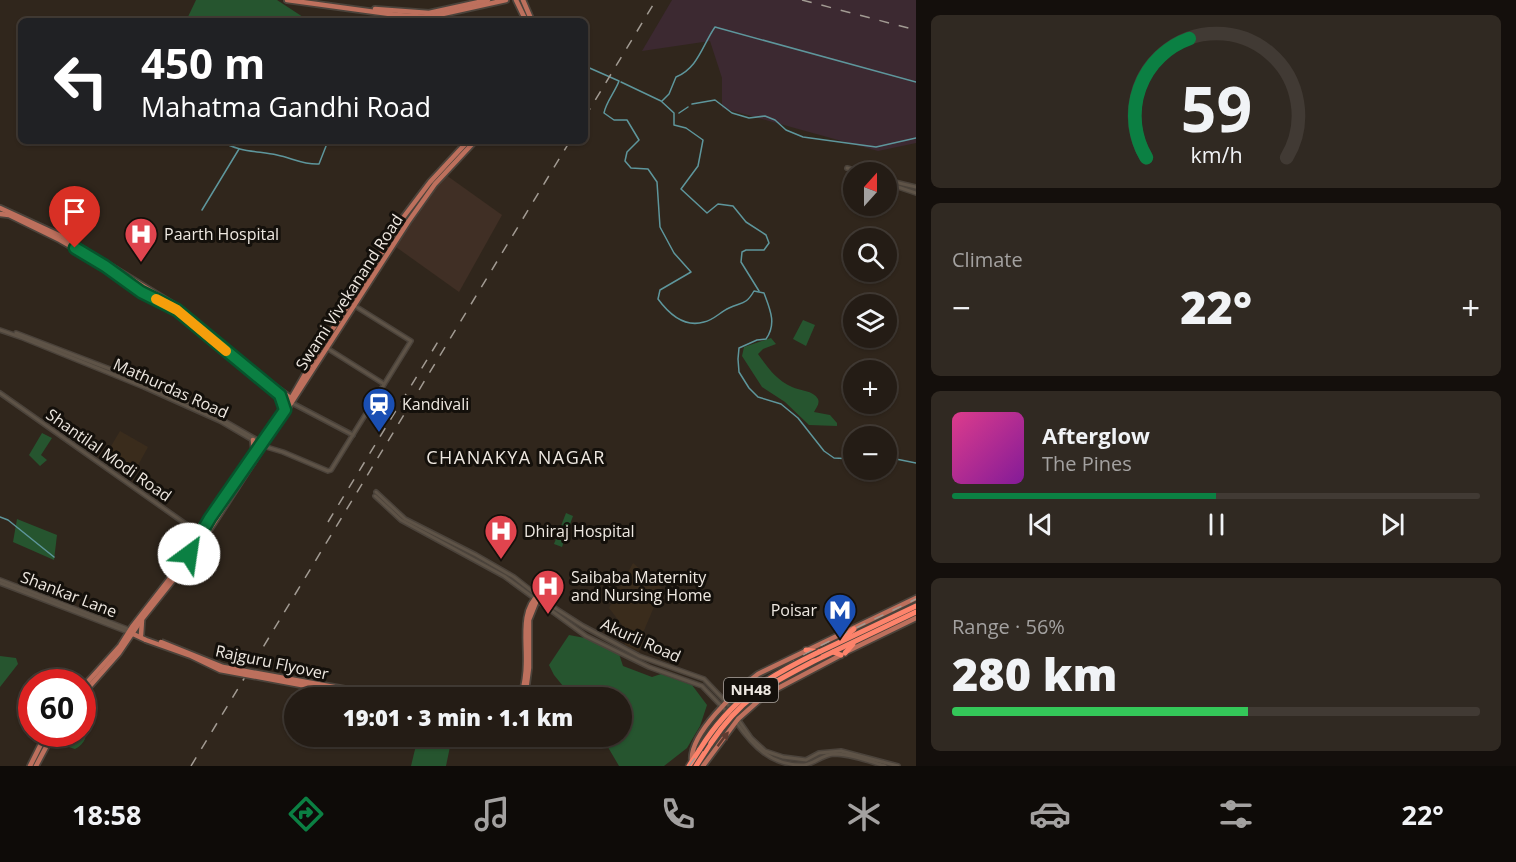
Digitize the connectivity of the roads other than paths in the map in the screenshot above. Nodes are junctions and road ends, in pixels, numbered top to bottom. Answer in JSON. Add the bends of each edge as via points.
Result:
{"nodes":[{"id":1,"x":287,"y":0,"type":"edge"},
{"id":2,"x":488,"y":0,"type":"edge"},
{"id":3,"x":506,"y":0,"type":"edge"},
{"id":4,"x":516,"y":0,"type":"edge"},
{"id":5,"x":523,"y":0,"type":"edge"},
{"id":6,"x":309,"y":1,"type":"edge"},
{"id":7,"x":369,"y":10,"type":"junction"},
{"id":8,"x":525,"y":18,"type":"edge"},
{"id":9,"x":531,"y":18,"type":"edge"},
{"id":10,"x":465,"y":144,"type":"edge"},
{"id":11,"x":472,"y":144,"type":"edge"},
{"id":12,"x":897,"y":183,"type":"edge"},
{"id":13,"x":897,"y":186,"type":"edge"},
{"id":14,"x":916,"y":187,"type":"edge"},
{"id":15,"x":916,"y":194,"type":"edge"},
{"id":16,"x":0,"y":208,"type":"edge"},
{"id":17,"x":0,"y":214,"type":"edge"},
{"id":18,"x":353,"y":304,"type":"junction"},
{"id":19,"x":0,"y":329,"type":"edge"},
{"id":20,"x":324,"y":346,"type":"junction"},
{"id":21,"x":384,"y":384,"type":"junction"},
{"id":22,"x":294,"y":392,"type":"junction"},
{"id":23,"x":0,"y":393,"type":"edge"},
{"id":24,"x":282,"y":393,"type":"junction"},
{"id":25,"x":292,"y":400,"type":"junction"},
{"id":26,"x":285,"y":410,"type":"junction"},
{"id":27,"x":353,"y":435,"type":"junction"},
{"id":28,"x":252,"y":440,"type":"junction"},
{"id":29,"x":263,"y":445,"type":"junction"},
{"id":30,"x":254,"y":452,"type":"junction"},
{"id":31,"x":376,"y":494,"type":"dead end"},
{"id":32,"x":202,"y":536,"type":"junction"},
{"id":33,"x":0,"y":582,"type":"edge"},
{"id":34,"x":537,"y":598,"type":"junction"},
{"id":35,"x":916,"y":598,"type":"edge"},
{"id":36,"x":916,"y":606,"type":"edge"},
{"id":37,"x":916,"y":612,"type":"edge"},
{"id":38,"x":142,"y":618,"type":"junction"},
{"id":39,"x":916,"y":618,"type":"edge"},
{"id":40,"x":854,"y":629,"type":"junction"},
{"id":41,"x":131,"y":632,"type":"junction"},
{"id":42,"x":868,"y":632,"type":"junction"},
{"id":43,"x":143,"y":637,"type":"junction"},
{"id":44,"x":859,"y":639,"type":"junction"},
{"id":45,"x":839,"y":642,"type":"junction"},
{"id":46,"x":124,"y":646,"type":"junction"},
{"id":47,"x":806,"y":650,"type":"junction"},
{"id":48,"x":819,"y":652,"type":"junction"},
{"id":49,"x":832,"y":652,"type":"junction"},
{"id":50,"x":843,"y":654,"type":"junction"},
{"id":51,"x":96,"y":673,"type":"edge"},
{"id":52,"x":96,"y":679,"type":"edge"},
{"id":53,"x":325,"y":687,"type":"edge"},
{"id":54,"x":524,"y":687,"type":"edge"},
{"id":55,"x":724,"y":704,"type":"junction"},
{"id":56,"x":737,"y":720,"type":"junction"},
{"id":57,"x":40,"y":747,"type":"edge"},
{"id":58,"x":46,"y":747,"type":"edge"},
{"id":59,"x":690,"y":765,"type":"edge"},
{"id":60,"x":30,"y":766,"type":"edge"},
{"id":61,"x":36,"y":766,"type":"edge"},
{"id":62,"x":703,"y":766,"type":"edge"},
{"id":63,"x":885,"y":766,"type":"edge"},
{"id":64,"x":898,"y":766,"type":"edge"}],
"edges":[{"from":1,"to":6,"type":"main road"},
{"from":2,"to":7,"type":"main road","via":[[429,13]]},
{"from":3,"to":7,"type":"main road","via":[[429,17]]},
{"from":4,"to":8,"type":"main road"},
{"from":5,"to":9,"type":"main road"},
{"from":6,"to":7,"type":"main road"},
{"from":10,"to":18,"type":"main road","name":"Swami Vivekanand Road","via":[[402,219]]},
{"from":11,"to":18,"type":"main road","name":"Swami Vivekanand Road","via":[[435,184]]},
{"from":12,"to":14,"type":"street"},
{"from":13,"to":15,"type":"street"},
{"from":16,"to":24,"type":"main road","via":[[63,237],[179,308]]},
{"from":17,"to":24,"type":"main road","via":[[9,214],[60,240],[141,292],[177,310]]},
{"from":18,"to":20,"type":"main road","name":"Swami Vivekanand Road"},
{"from":18,"to":21,"type":"street","via":[[411,341]]},
{"from":19,"to":28,"type":"street","name":"Mathurdas Road","via":[[144,387]]},
{"from":19,"to":29,"type":"street","via":[[153,387],[221,419]]},
{"from":20,"to":21,"type":"street"},
{"from":20,"to":22,"type":"main road","name":"Swami Vivekanand Road"},
{"from":20,"to":25,"type":"main road","name":"Swami Vivekanand Road"},
{"from":21,"to":27,"type":"street"},
{"from":22,"to":24,"type":"main road"},
{"from":22,"to":25,"type":"main road","name":"Swami Vivekanand Road"},
{"from":23,"to":32,"type":"street","name":"Shantilal Modi Road"},
{"from":24,"to":25,"type":"main road"},
{"from":24,"to":26,"type":"main road"},
{"from":25,"to":26,"type":"main road","name":"Swami Vivekanand Road"},
{"from":25,"to":27,"type":"street"},
{"from":25,"to":29,"type":"main road","name":"Swami Vivekanand Road"},
{"from":26,"to":29,"type":"main road","name":"Swami Vivekanand Road"},
{"from":27,"to":29,"type":"street","name":"Mathurdas Road","via":[[331,470]]},
{"from":28,"to":29,"type":"street","name":"Mathurdas Road"},
{"from":28,"to":30,"type":"main road"},
{"from":29,"to":30,"type":"main road","name":"Swami Vivekanand Road"},
{"from":29,"to":32,"type":"main road","name":"Swami Vivekanand Road"},
{"from":30,"to":32,"type":"main road","name":"Swami Vivekanand Road"},
{"from":31,"to":34,"type":"street","name":"Akurli Road","via":[[401,520],[492,568]]},
{"from":32,"to":38,"type":"main road","name":"Swami Vivekanand Road","via":[[193,555]]},
{"from":32,"to":41,"type":"main road","name":"Swami Vivekanand Road"},
{"from":33,"to":41,"type":"street","name":"Shankar Lane"},
{"from":34,"to":54,"type":"main road","via":[[528,611]]},
{"from":34,"to":55,"type":"street","name":"Akurli Road","via":[[594,641],[702,686]]},
{"from":34,"to":55,"type":"street","name":"Akurli Road","via":[[615,644],[704,679]]},
{"from":35,"to":40,"type":"main road"},
{"from":36,"to":42,"type":"highway","number":"NH48"},
{"from":37,"to":42,"type":"highway","number":"NH48"},
{"from":38,"to":41,"type":"main road","name":"Swami Vivekanand Road"},
{"from":38,"to":43,"type":"main road"},
{"from":39,"to":50,"type":"main road"},
{"from":40,"to":45,"type":"highway"},
{"from":40,"to":47,"type":"main road"},
{"from":41,"to":43,"type":"main road","name":"Rajguru Flyover"},
{"from":41,"to":46,"type":"main road","name":"Swami Vivekanand Road"},
{"from":41,"to":51,"type":"main road","name":"Swami Vivekanand Road"},
{"from":42,"to":44,"type":"highway","number":"NH48"},
{"from":42,"to":45,"type":"highway","number":"NH48"},
{"from":43,"to":46,"type":"main road"},
{"from":43,"to":53,"type":"main road","name":"Rajguru Flyover","bridge":true,"via":[[218,666]]},
{"from":44,"to":49,"type":"highway","number":"NH48"},
{"from":44,"to":50,"type":"highway"},
{"from":45,"to":48,"type":"highway","number":"NH48"},
{"from":46,"to":52,"type":"main road","name":"Swami Vivekanand Road"},
{"from":47,"to":48,"type":"highway"},
{"from":47,"to":55,"type":"main road","via":[[758,674]]},
{"from":48,"to":59,"type":"highway","number":"NH48","bridge":true,"via":[[743,696],[714,728]]},
{"from":49,"to":50,"type":"highway"},
{"from":49,"to":59,"type":"highway","number":"NH48","bridge":true,"via":[[756,692],[732,714]]},
{"from":50,"to":56,"type":"main road","via":[[765,695]]},
{"from":55,"to":56,"type":"street","name":"Akurli Road"},
{"from":55,"to":59,"type":"main road","via":[[702,732]]},
{"from":62,"to":56,"type":"main road","one_way":true},
{"from":56,"to":63,"type":"street","name":"Akurli Road","via":[[757,749],[782,762],[803,765],[821,756],[841,754]]},
{"from":56,"to":64,"type":"street","name":"Akurli Road","via":[[759,747],[772,754],[806,760],[819,753],[841,751]]},
{"from":57,"to":60,"type":"main road"},
{"from":58,"to":61,"type":"main road"}]}
